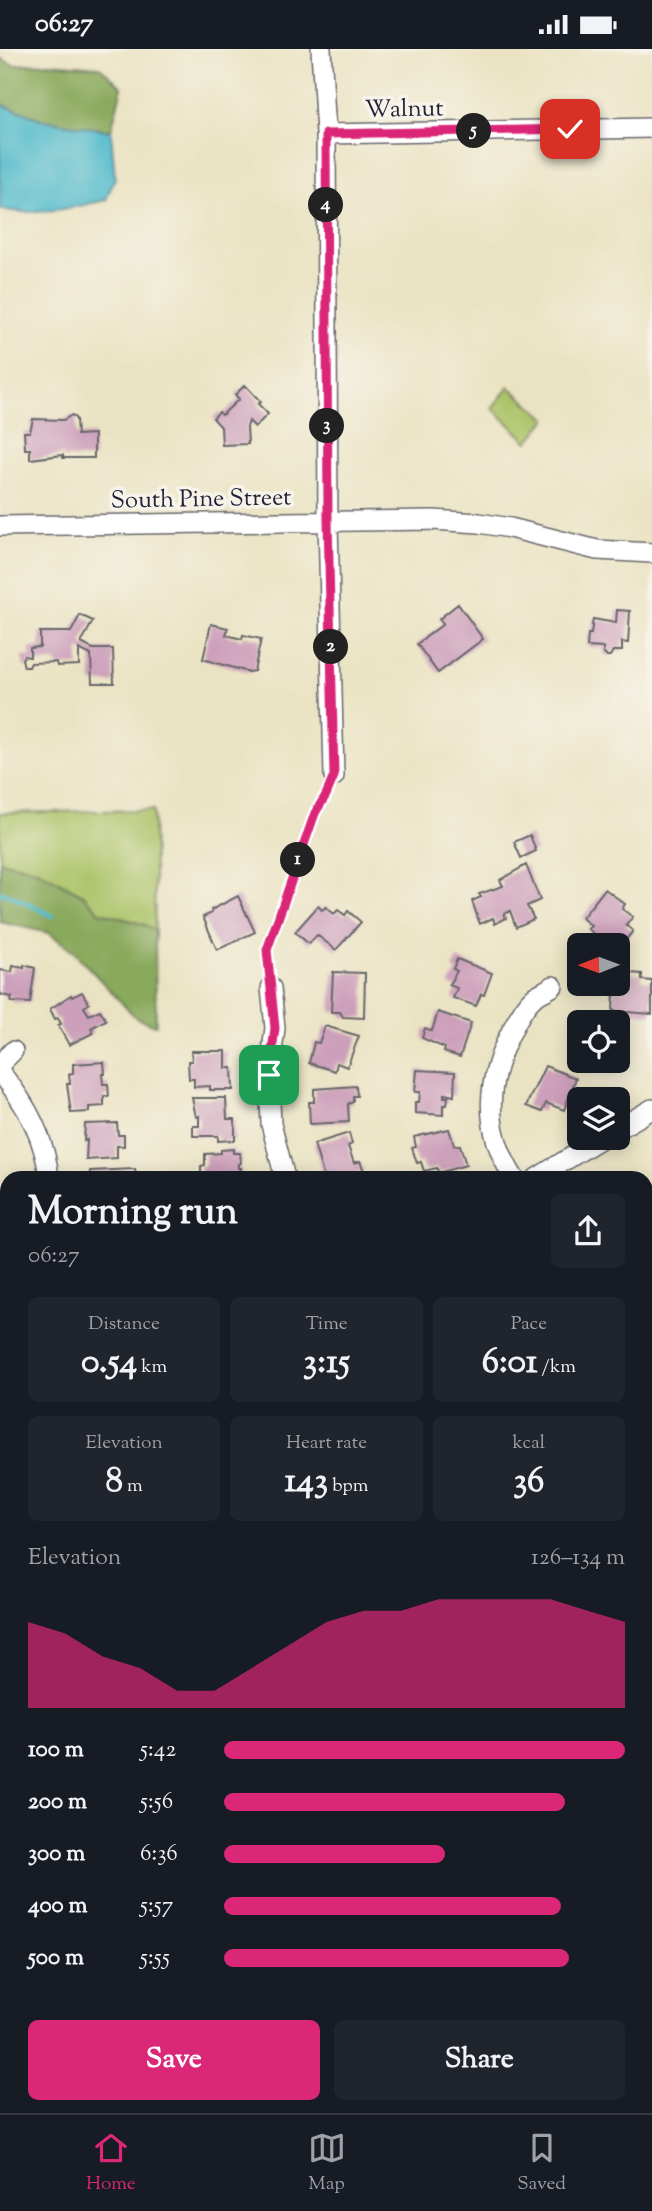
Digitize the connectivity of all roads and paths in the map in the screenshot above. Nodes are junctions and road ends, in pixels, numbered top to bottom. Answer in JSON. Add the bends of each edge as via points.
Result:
{"nodes":[{"id":1,"x":321,"y":49,"type":"edge"},
{"id":2,"x":652,"y":128,"type":"edge"},
{"id":3,"x":326,"y":134,"type":"junction"},
{"id":4,"x":328,"y":520,"type":"junction"},
{"id":5,"x":0,"y":526,"type":"edge"},
{"id":6,"x":652,"y":553,"type":"edge"},
{"id":7,"x":334,"y":776,"type":"joint"},
{"id":8,"x":553,"y":986,"type":"dead end"},
{"id":9,"x":271,"y":988,"type":"joint"},
{"id":10,"x":0,"y":1072,"type":"edge"},
{"id":11,"x":652,"y":1109,"type":"edge"},
{"id":12,"x":630,"y":1122,"type":"edge"},
{"id":13,"x":582,"y":1150,"type":"edge"},
{"id":14,"x":48,"y":1171,"type":"edge"},
{"id":15,"x":283,"y":1171,"type":"edge"},
{"id":16,"x":510,"y":1171,"type":"edge"},
{"id":17,"x":548,"y":1171,"type":"edge"}],
"edges":[{"from":1,"to":3,"type":"street"},
{"from":2,"to":3,"type":"street","name":"Walnut"},
{"from":3,"to":4,"type":"street"},
{"from":4,"to":5,"type":"street","name":"South Pine Street"},
{"from":4,"to":6,"type":"street","name":"South Pine Street","via":[[478,523],[597,550]]},
{"from":4,"to":7,"type":"street"},
{"from":7,"to":9,"type":"path","via":[[315,813],[267,950]]},
{"from":8,"to":16,"type":"street","via":[[533,998],[499,1054],[490,1097],[494,1138]]},
{"from":9,"to":15,"type":"street","via":[[275,1028],[269,1075],[271,1124]]},
{"from":10,"to":14,"type":"street","via":[[36,1125]]},
{"from":11,"to":12,"type":"street"},
{"from":13,"to":17,"type":"street"}]}
